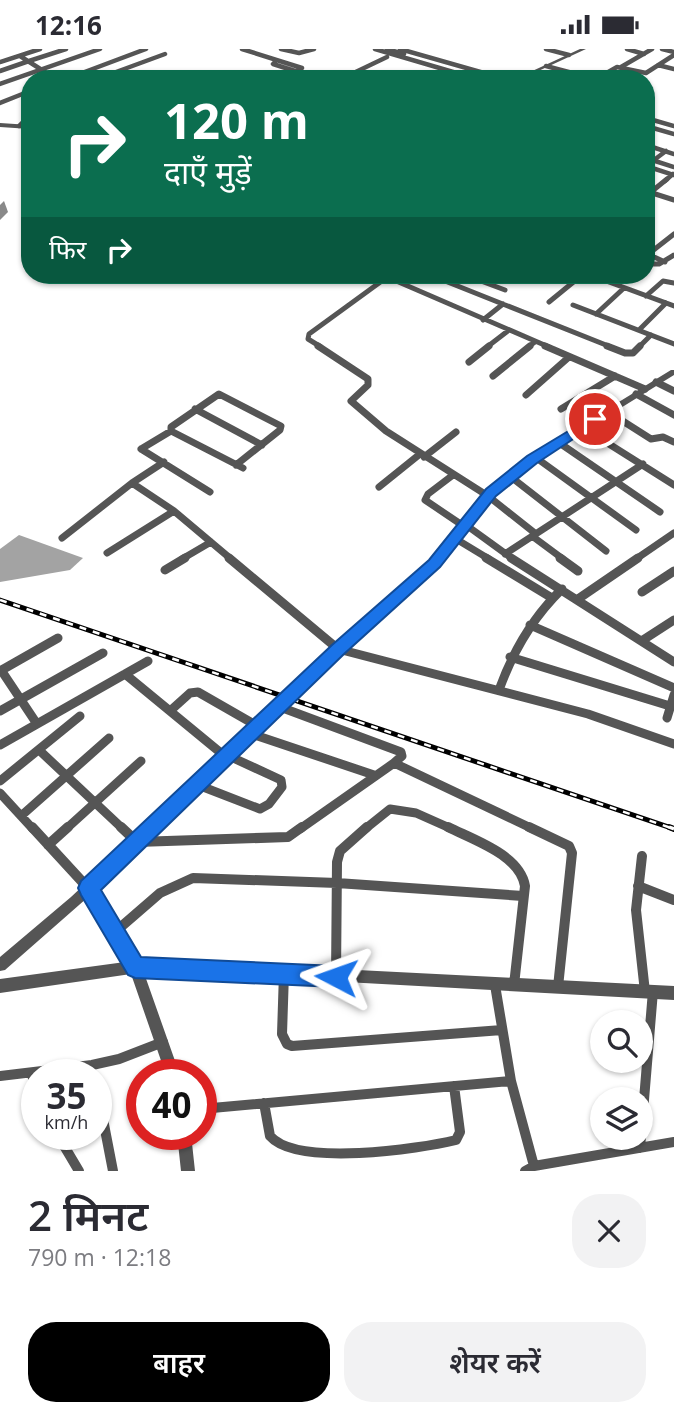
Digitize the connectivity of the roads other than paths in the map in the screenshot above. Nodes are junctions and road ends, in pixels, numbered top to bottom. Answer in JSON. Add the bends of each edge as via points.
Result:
{"nodes":[{"id":1,"x":40,"y":49,"type":"edge"},
{"id":2,"x":66,"y":49,"type":"edge"},
{"id":3,"x":93,"y":49,"type":"edge"},
{"id":4,"x":100,"y":49,"type":"edge"},
{"id":5,"x":146,"y":49,"type":"edge"},
{"id":6,"x":242,"y":49,"type":"edge"},
{"id":7,"x":281,"y":49,"type":"edge"},
{"id":8,"x":314,"y":49,"type":"edge"},
{"id":9,"x":375,"y":49,"type":"edge"},
{"id":10,"x":387,"y":49,"type":"edge"},
{"id":11,"x":400,"y":49,"type":"edge"},
{"id":12,"x":421,"y":49,"type":"edge"},
{"id":13,"x":546,"y":49,"type":"edge"},
{"id":14,"x":583,"y":49,"type":"edge"},
{"id":15,"x":627,"y":49,"type":"edge"},
{"id":16,"x":652,"y":49,"type":"edge"},
{"id":17,"x":662,"y":49,"type":"edge"},
{"id":18,"x":165,"y":54,"type":"dead end"},
{"id":19,"x":411,"y":54,"type":"junction"},
{"id":20,"x":644,"y":54,"type":"junction"},
{"id":21,"x":674,"y":54,"type":"edge"},
{"id":22,"x":20,"y":55,"type":"junction"},
{"id":23,"x":569,"y":55,"type":"junction"},
{"id":24,"x":387,"y":57,"type":"dead end"},
{"id":25,"x":29,"y":61,"type":"junction"},
{"id":26,"x":0,"y":62,"type":"edge"},
{"id":27,"x":658,"y":65,"type":"junction"},
{"id":28,"x":546,"y":66,"type":"junction"},
{"id":29,"x":621,"y":67,"type":"junction"},
{"id":30,"x":41,"y":69,"type":"junction"},
{"id":31,"x":674,"y":69,"type":"edge"},
{"id":32,"x":38,"y":70,"type":"edge"},
{"id":33,"x":89,"y":70,"type":"edge"},
{"id":34,"x":120,"y":70,"type":"edge"},
{"id":35,"x":292,"y":70,"type":"edge"},
{"id":36,"x":360,"y":70,"type":"edge"},
{"id":37,"x":451,"y":70,"type":"edge"},
{"id":38,"x":457,"y":70,"type":"edge"},
{"id":39,"x":471,"y":70,"type":"edge"},
{"id":40,"x":537,"y":70,"type":"edge"},
{"id":41,"x":561,"y":70,"type":"edge"},
{"id":42,"x":611,"y":70,"type":"edge"},
{"id":43,"x":631,"y":70,"type":"edge"},
{"id":44,"x":649,"y":70,"type":"edge"},
{"id":45,"x":0,"y":71,"type":"edge"},
{"id":46,"x":21,"y":76,"type":"edge"},
{"id":47,"x":0,"y":83,"type":"edge"},
{"id":48,"x":21,"y":95,"type":"edge"},
{"id":49,"x":0,"y":103,"type":"edge"},
{"id":50,"x":655,"y":122,"type":"edge"},
{"id":51,"x":0,"y":125,"type":"edge"},
{"id":52,"x":19,"y":126,"type":"edge"},
{"id":53,"x":655,"y":129,"type":"edge"},
{"id":54,"x":673,"y":131,"type":"edge"},
{"id":55,"x":655,"y":148,"type":"edge"},
{"id":56,"x":666,"y":151,"type":"junction"},
{"id":57,"x":674,"y":154,"type":"edge"},
{"id":58,"x":655,"y":158,"type":"edge"},
{"id":59,"x":655,"y":161,"type":"edge"},
{"id":60,"x":674,"y":167,"type":"edge"},
{"id":61,"x":655,"y":169,"type":"edge"},
{"id":62,"x":674,"y":174,"type":"edge"},
{"id":63,"x":667,"y":179,"type":"junction"},
{"id":64,"x":674,"y":181,"type":"edge"},
{"id":65,"x":655,"y":187,"type":"edge"},
{"id":66,"x":655,"y":193,"type":"edge"},
{"id":67,"x":674,"y":199,"type":"edge"},
{"id":68,"x":674,"y":234,"type":"edge"},
{"id":69,"x":655,"y":249,"type":"edge"},
{"id":70,"x":674,"y":255,"type":"edge"},
{"id":71,"x":655,"y":257,"type":"edge"},
{"id":72,"x":665,"y":262,"type":"junction"},
{"id":73,"x":655,"y":263,"type":"edge"},
{"id":74,"x":674,"y":283,"type":"edge"},
{"id":75,"x":377,"y":284,"type":"edge"},
{"id":76,"x":405,"y":284,"type":"edge"},
{"id":77,"x":452,"y":284,"type":"edge"},
{"id":78,"x":489,"y":284,"type":"edge"},
{"id":79,"x":571,"y":284,"type":"edge"},
{"id":80,"x":615,"y":284,"type":"edge"},
{"id":81,"x":624,"y":288,"type":"junction"},
{"id":82,"x":505,"y":290,"type":"dead end"},
{"id":83,"x":646,"y":296,"type":"junction"},
{"id":84,"x":549,"y":302,"type":"dead end"},
{"id":85,"x":666,"y":303,"type":"junction"},
{"id":86,"x":503,"y":304,"type":"junction"},
{"id":87,"x":573,"y":305,"type":"dead end"},
{"id":88,"x":674,"y":306,"type":"edge"},
{"id":89,"x":596,"y":314,"type":"junction"},
{"id":90,"x":483,"y":320,"type":"junction"},
{"id":91,"x":509,"y":330,"type":"junction"},
{"id":92,"x":639,"y":330,"type":"junction"},
{"id":93,"x":651,"y":335,"type":"junction"},
{"id":94,"x":535,"y":342,"type":"junction"},
{"id":95,"x":673,"y":342,"type":"edge"},
{"id":96,"x":569,"y":357,"type":"junction"},
{"id":97,"x":469,"y":362,"type":"dead end"},
{"id":98,"x":674,"y":372,"type":"edge"},
{"id":99,"x":493,"y":376,"type":"dead end"},
{"id":100,"x":615,"y":376,"type":"junction"},
{"id":101,"x":656,"y":382,"type":"junction"},
{"id":102,"x":640,"y":391,"type":"junction"},
{"id":103,"x":674,"y":391,"type":"edge"},
{"id":104,"x":526,"y":394,"type":"dead end"},
{"id":105,"x":584,"y":395,"type":"junction"},
{"id":106,"x":195,"y":409,"type":"junction"},
{"id":107,"x":562,"y":409,"type":"dead end"},
{"id":108,"x":609,"y":410,"type":"junction"},
{"id":109,"x":674,"y":415,"type":"edge"},
{"id":110,"x":582,"y":427,"type":"junction"},
{"id":111,"x":171,"y":431,"type":"junction"},
{"id":112,"x":456,"y":432,"type":"dead end"},
{"id":113,"x":558,"y":442,"type":"junction"},
{"id":114,"x":674,"y":442,"type":"edge"},
{"id":115,"x":262,"y":445,"type":"junction"},
{"id":116,"x":422,"y":455,"type":"junction"},
{"id":117,"x":535,"y":457,"type":"junction"},
{"id":118,"x":164,"y":462,"type":"junction"},
{"id":119,"x":643,"y":464,"type":"junction"},
{"id":120,"x":453,"y":475,"type":"junction"},
{"id":121,"x":511,"y":477,"type":"junction"},
{"id":122,"x":617,"y":482,"type":"junction"},
{"id":123,"x":132,"y":483,"type":"junction"},
{"id":124,"x":674,"y":485,"type":"edge"},
{"id":125,"x":379,"y":488,"type":"dead end"},
{"id":126,"x":210,"y":492,"type":"dead end"},
{"id":127,"x":488,"y":496,"type":"junction"},
{"id":128,"x":592,"y":498,"type":"junction"},
{"id":129,"x":174,"y":511,"type":"junction"},
{"id":130,"x":660,"y":512,"type":"dead end"},
{"id":131,"x":562,"y":517,"type":"junction"},
{"id":132,"x":466,"y":526,"type":"junction"},
{"id":133,"x":636,"y":530,"type":"dead end"},
{"id":134,"x":674,"y":533,"type":"edge"},
{"id":135,"x":534,"y":535,"type":"junction"},
{"id":136,"x":62,"y":538,"type":"dead end"},
{"id":137,"x":456,"y":539,"type":"junction"},
{"id":138,"x":211,"y":542,"type":"junction"},
{"id":139,"x":606,"y":551,"type":"dead end"},
{"id":140,"x":107,"y":553,"type":"dead end"},
{"id":141,"x":505,"y":554,"type":"junction"},
{"id":142,"x":165,"y":570,"type":"dead end"},
{"id":143,"x":578,"y":571,"type":"dead end"},
{"id":144,"x":674,"y":571,"type":"edge"},
{"id":145,"x":562,"y":589,"type":"junction"},
{"id":146,"x":642,"y":591,"type":"dead end"},
{"id":147,"x":552,"y":598,"type":"junction"},
{"id":148,"x":578,"y":599,"type":"junction"},
{"id":149,"x":674,"y":620,"type":"edge"},
{"id":150,"x":530,"y":625,"type":"junction"},
{"id":151,"x":58,"y":638,"type":"dead end"},
{"id":152,"x":642,"y":641,"type":"junction"},
{"id":153,"x":338,"y":649,"type":"junction"},
{"id":154,"x":103,"y":653,"type":"dead end"},
{"id":155,"x":510,"y":657,"type":"junction"},
{"id":156,"x":148,"y":660,"type":"dead end"},
{"id":157,"x":674,"y":662,"type":"edge"},
{"id":158,"x":1,"y":670,"type":"edge"},
{"id":159,"x":125,"y":674,"type":"junction"},
{"id":160,"x":674,"y":688,"type":"edge"},
{"id":161,"x":499,"y":690,"type":"junction"},
{"id":162,"x":674,"y":695,"type":"edge"},
{"id":163,"x":21,"y":700,"type":"junction"},
{"id":164,"x":670,"y":706,"type":"junction"},
{"id":165,"x":280,"y":707,"type":"junction"},
{"id":166,"x":0,"y":711,"type":"edge"},
{"id":167,"x":170,"y":711,"type":"junction"},
{"id":168,"x":80,"y":716,"type":"dead end"},
{"id":169,"x":667,"y":718,"type":"dead end"},
{"id":170,"x":37,"y":724,"type":"junction"},
{"id":171,"x":256,"y":730,"type":"junction"},
{"id":172,"x":109,"y":738,"type":"dead end"},
{"id":173,"x":674,"y":744,"type":"edge"},
{"id":174,"x":0,"y":745,"type":"edge"},
{"id":175,"x":39,"y":750,"type":"junction"},
{"id":176,"x":228,"y":757,"type":"junction"},
{"id":177,"x":141,"y":761,"type":"dead end"},
{"id":178,"x":394,"y":763,"type":"junction"},
{"id":179,"x":374,"y":775,"type":"junction"},
{"id":180,"x":66,"y":776,"type":"junction"},
{"id":181,"x":0,"y":781,"type":"edge"},
{"id":182,"x":198,"y":785,"type":"junction"},
{"id":183,"x":0,"y":793,"type":"edge"},
{"id":184,"x":95,"y":803,"type":"junction"},
{"id":185,"x":21,"y":816,"type":"junction"},
{"id":186,"x":138,"y":842,"type":"junction"},
{"id":187,"x":48,"y":845,"type":"junction"},
{"id":188,"x":642,"y":856,"type":"dead end"},
{"id":189,"x":337,"y":883,"type":"junction"},
{"id":190,"x":638,"y":886,"type":"junction"},
{"id":191,"x":88,"y":888,"type":"junction"},
{"id":192,"x":523,"y":896,"type":"junction"},
{"id":193,"x":674,"y":900,"type":"edge"},
{"id":194,"x":115,"y":932,"type":"junction"},
{"id":195,"x":0,"y":965,"type":"edge"},
{"id":196,"x":135,"y":967,"type":"junction"},
{"id":197,"x":284,"y":973,"type":"junction"},
{"id":198,"x":336,"y":977,"type":"junction"},
{"id":199,"x":495,"y":985,"type":"junction"},
{"id":200,"x":514,"y":985,"type":"junction"},
{"id":201,"x":0,"y":986,"type":"edge"},
{"id":202,"x":558,"y":987,"type":"junction"},
{"id":203,"x":649,"y":992,"type":"junction"},
{"id":204,"x":674,"y":993,"type":"edge"},
{"id":205,"x":502,"y":1030,"type":"junction"},
{"id":206,"x":163,"y":1042,"type":"junction"},
{"id":207,"x":168,"y":1059,"type":"edge"},
{"id":208,"x":112,"y":1062,"type":"edge"},
{"id":209,"x":21,"y":1074,"type":"edge"},
{"id":210,"x":0,"y":1076,"type":"edge"},
{"id":211,"x":511,"y":1080,"type":"junction"},
{"id":212,"x":454,"y":1086,"type":"junction"},
{"id":213,"x":644,"y":1087,"type":"edge"},
{"id":214,"x":264,"y":1103,"type":"junction"},
{"id":215,"x":217,"y":1107,"type":"edge"},
{"id":216,"x":674,"y":1142,"type":"edge"},
{"id":217,"x":653,"y":1146,"type":"edge"},
{"id":218,"x":67,"y":1150,"type":"edge"},
{"id":219,"x":109,"y":1150,"type":"edge"},
{"id":220,"x":186,"y":1150,"type":"edge"},
{"id":221,"x":630,"y":1150,"type":"edge"},
{"id":222,"x":549,"y":1167,"type":"edge"},
{"id":223,"x":529,"y":1168,"type":"edge"},
{"id":224,"x":79,"y":1171,"type":"edge"},
{"id":225,"x":113,"y":1171,"type":"edge"},
{"id":226,"x":188,"y":1171,"type":"edge"}],
"edges":[{"from":1,"to":22,"type":"street"},
{"from":2,"to":25,"type":"street"},
{"from":3,"to":30,"type":"street"},
{"from":4,"to":30,"type":"street"},
{"from":5,"to":33,"type":"street"},
{"from":6,"to":35,"type":"street","via":[[278,60],[273,64]]},
{"from":7,"to":8,"type":"street","via":[[299,53]]},
{"from":9,"to":37,"type":"street"},
{"from":10,"to":19,"type":"street"},
{"from":11,"to":19,"type":"street"},
{"from":12,"to":19,"type":"street"},
{"from":13,"to":23,"type":"street"},
{"from":14,"to":23,"type":"street"},
{"from":15,"to":20,"type":"street"},
{"from":16,"to":20,"type":"street"},
{"from":17,"to":21,"type":"street"},
{"from":18,"to":34,"type":"street"},
{"from":19,"to":38,"type":"street"},
{"from":19,"to":39,"type":"street"},
{"from":20,"to":29,"type":"street"},
{"from":21,"to":27,"type":"street"},
{"from":22,"to":25,"type":"street"},
{"from":22,"to":26,"type":"street"},
{"from":23,"to":28,"type":"street"},
{"from":24,"to":36,"type":"street"},
{"from":25,"to":30,"type":"street"},
{"from":25,"to":45,"type":"street"},
{"from":27,"to":31,"type":"street"},
{"from":27,"to":44,"type":"street"},
{"from":28,"to":40,"type":"street"},
{"from":28,"to":41,"type":"street"},
{"from":29,"to":42,"type":"street"},
{"from":29,"to":43,"type":"street"},
{"from":30,"to":32,"type":"street"},
{"from":46,"to":47,"type":"street"},
{"from":48,"to":49,"type":"street"},
{"from":50,"to":54,"type":"street"},
{"from":51,"to":52,"type":"street"},
{"from":53,"to":54,"type":"street"},
{"from":55,"to":56,"type":"street"},
{"from":56,"to":57,"type":"street"},
{"from":56,"to":58,"type":"street"},
{"from":59,"to":60,"type":"street"},
{"from":61,"to":62,"type":"street"},
{"from":62,"to":63,"type":"street"},
{"from":63,"to":64,"type":"street"},
{"from":63,"to":65,"type":"street"},
{"from":66,"to":67,"type":"street"},
{"from":68,"to":69,"type":"street"},
{"from":70,"to":72,"type":"street"},
{"from":71,"to":72,"type":"street"},
{"from":72,"to":73,"type":"street"},
{"from":74,"to":83,"type":"street","via":[[663,281]]},
{"from":75,"to":116,"type":"street","via":[[316,327],[308,339],[369,379],[351,401]]},
{"from":76,"to":90,"type":"street"},
{"from":77,"to":86,"type":"street"},
{"from":78,"to":82,"type":"street"},
{"from":79,"to":84,"type":"street"},
{"from":80,"to":81,"type":"street"},
{"from":81,"to":83,"type":"street"},
{"from":81,"to":89,"type":"street"},
{"from":83,"to":85,"type":"street"},
{"from":85,"to":88,"type":"street"},
{"from":85,"to":92,"type":"street"},
{"from":86,"to":90,"type":"street"},
{"from":86,"to":93,"type":"street","via":[[628,354]]},
{"from":87,"to":89,"type":"street"},
{"from":89,"to":92,"type":"street"},
{"from":90,"to":91,"type":"street"},
{"from":91,"to":94,"type":"street"},
{"from":91,"to":97,"type":"street"},
{"from":92,"to":93,"type":"street"},
{"from":93,"to":95,"type":"street"},
{"from":94,"to":96,"type":"street"},
{"from":94,"to":99,"type":"street"},
{"from":96,"to":100,"type":"street"},
{"from":96,"to":104,"type":"street"},
{"from":98,"to":101,"type":"street"},
{"from":100,"to":102,"type":"street"},
{"from":100,"to":105,"type":"street"},
{"from":101,"to":102,"type":"street"},
{"from":101,"to":103,"type":"street"},
{"from":102,"to":108,"type":"street"},
{"from":102,"to":109,"type":"street"},
{"from":105,"to":107,"type":"street"},
{"from":105,"to":108,"type":"street"},
{"from":106,"to":111,"type":"street"},
{"from":106,"to":115,"type":"street"},
{"from":106,"to":115,"type":"street","via":[[221,394],[281,426]]},
{"from":108,"to":110,"type":"street"},
{"from":108,"to":114,"type":"street","via":[[651,439],[663,437]]},
{"from":110,"to":113,"type":"street"},
{"from":110,"to":119,"type":"street"},
{"from":111,"to":115,"type":"street","via":[[239,467]]},
{"from":111,"to":118,"type":"street","via":[[141,449]]},
{"from":112,"to":116,"type":"street"},
{"from":113,"to":117,"type":"street"},
{"from":113,"to":122,"type":"street"},
{"from":116,"to":120,"type":"street"},
{"from":116,"to":125,"type":"street"},
{"from":117,"to":121,"type":"street"},
{"from":117,"to":128,"type":"street"},
{"from":118,"to":123,"type":"street"},
{"from":118,"to":126,"type":"street"},
{"from":119,"to":122,"type":"street"},
{"from":119,"to":124,"type":"street"},
{"from":120,"to":127,"type":"street"},
{"from":120,"to":132,"type":"street","via":[[425,500]]},
{"from":121,"to":127,"type":"street"},
{"from":121,"to":131,"type":"street"},
{"from":122,"to":128,"type":"street"},
{"from":122,"to":130,"type":"street"},
{"from":123,"to":129,"type":"street"},
{"from":123,"to":136,"type":"street"},
{"from":127,"to":132,"type":"street"},
{"from":127,"to":135,"type":"street"},
{"from":128,"to":131,"type":"street"},
{"from":128,"to":133,"type":"street"},
{"from":129,"to":138,"type":"street"},
{"from":129,"to":140,"type":"street"},
{"from":131,"to":135,"type":"street"},
{"from":131,"to":139,"type":"street"},
{"from":132,"to":137,"type":"street"},
{"from":132,"to":141,"type":"street"},
{"from":134,"to":148,"type":"street"},
{"from":135,"to":141,"type":"street"},
{"from":135,"to":143,"type":"street"},
{"from":137,"to":147,"type":"street"},
{"from":137,"to":153,"type":"street"},
{"from":138,"to":142,"type":"street"},
{"from":138,"to":153,"type":"street"},
{"from":141,"to":145,"type":"street"},
{"from":144,"to":146,"type":"street"},
{"from":145,"to":147,"type":"street"},
{"from":145,"to":148,"type":"street"},
{"from":147,"to":150,"type":"street"},
{"from":148,"to":152,"type":"street"},
{"from":149,"to":152,"type":"street"},
{"from":150,"to":155,"type":"street"},
{"from":150,"to":160,"type":"street"},
{"from":151,"to":158,"type":"street"},
{"from":152,"to":157,"type":"street"},
{"from":153,"to":161,"type":"street"},
{"from":153,"to":165,"type":"street"},
{"from":154,"to":163,"type":"street"},
{"from":155,"to":161,"type":"street"},
{"from":155,"to":164,"type":"street"},
{"from":156,"to":159,"type":"street"},
{"from":158,"to":163,"type":"street"},
{"from":159,"to":167,"type":"street"},
{"from":159,"to":170,"type":"street"},
{"from":161,"to":173,"type":"street"},
{"from":162,"to":164,"type":"street"},
{"from":163,"to":166,"type":"street"},
{"from":163,"to":170,"type":"street"},
{"from":164,"to":169,"type":"street"},
{"from":165,"to":171,"type":"street"},
{"from":165,"to":178,"type":"street","via":[[401,752]]},
{"from":167,"to":171,"type":"street","via":[[190,693],[198,692]]},
{"from":167,"to":176,"type":"street"},
{"from":168,"to":175,"type":"street"},
{"from":170,"to":174,"type":"street"},
{"from":171,"to":176,"type":"street"},
{"from":171,"to":179,"type":"street"},
{"from":172,"to":180,"type":"street"},
{"from":175,"to":180,"type":"street"},
{"from":175,"to":181,"type":"street"},
{"from":176,"to":182,"type":"street"},
{"from":176,"to":182,"type":"street","via":[[281,781],[282,787],[265,808]]},
{"from":177,"to":184,"type":"street"},
{"from":178,"to":179,"type":"street"},
{"from":178,"to":202,"type":"street","via":[[569,846],[572,853]]},
{"from":179,"to":186,"type":"street","via":[[288,837]]},
{"from":180,"to":184,"type":"street"},
{"from":180,"to":185,"type":"street"},
{"from":182,"to":186,"type":"street"},
{"from":183,"to":185,"type":"street"},
{"from":184,"to":186,"type":"street"},
{"from":184,"to":187,"type":"street"},
{"from":185,"to":187,"type":"street"},
{"from":186,"to":191,"type":"street"},
{"from":187,"to":191,"type":"street"},
{"from":188,"to":190,"type":"street"},
{"from":189,"to":192,"type":"street"},
{"from":189,"to":192,"type":"street","via":[[340,851],[390,809],[398,808],[416,812],[508,859],[525,878]]},
{"from":189,"to":194,"type":"street","via":[[193,878],[152,897]]},
{"from":189,"to":198,"type":"street"},
{"from":190,"to":193,"type":"street"},
{"from":190,"to":203,"type":"street","via":[[636,910]]},
{"from":191,"to":194,"type":"street"},
{"from":191,"to":195,"type":"street"},
{"from":192,"to":200,"type":"street"},
{"from":194,"to":196,"type":"street"},
{"from":196,"to":197,"type":"street"},
{"from":196,"to":201,"type":"street"},
{"from":196,"to":206,"type":"street"},
{"from":197,"to":198,"type":"street"},
{"from":197,"to":205,"type":"street","via":[[282,1034],[292,1046]]},
{"from":198,"to":199,"type":"street"},
{"from":199,"to":200,"type":"street"},
{"from":199,"to":205,"type":"street"},
{"from":200,"to":202,"type":"street"},
{"from":202,"to":203,"type":"street"},
{"from":203,"to":204,"type":"street"},
{"from":203,"to":213,"type":"street"},
{"from":205,"to":211,"type":"street"},
{"from":206,"to":207,"type":"street"},
{"from":206,"to":208,"type":"street"},
{"from":209,"to":210,"type":"street"},
{"from":211,"to":212,"type":"street"},
{"from":211,"to":223,"type":"street"},
{"from":212,"to":214,"type":"street"},
{"from":212,"to":214,"type":"street","via":[[460,1132],[456,1140],[354,1153],[327,1154],[276,1142],[268,1133]]},
{"from":214,"to":215,"type":"street"},
{"from":216,"to":217,"type":"street"},
{"from":218,"to":224,"type":"street"},
{"from":219,"to":225,"type":"street"},
{"from":220,"to":226,"type":"street"},
{"from":221,"to":222,"type":"street"},
{"from":222,"to":223,"type":"street"}]}
